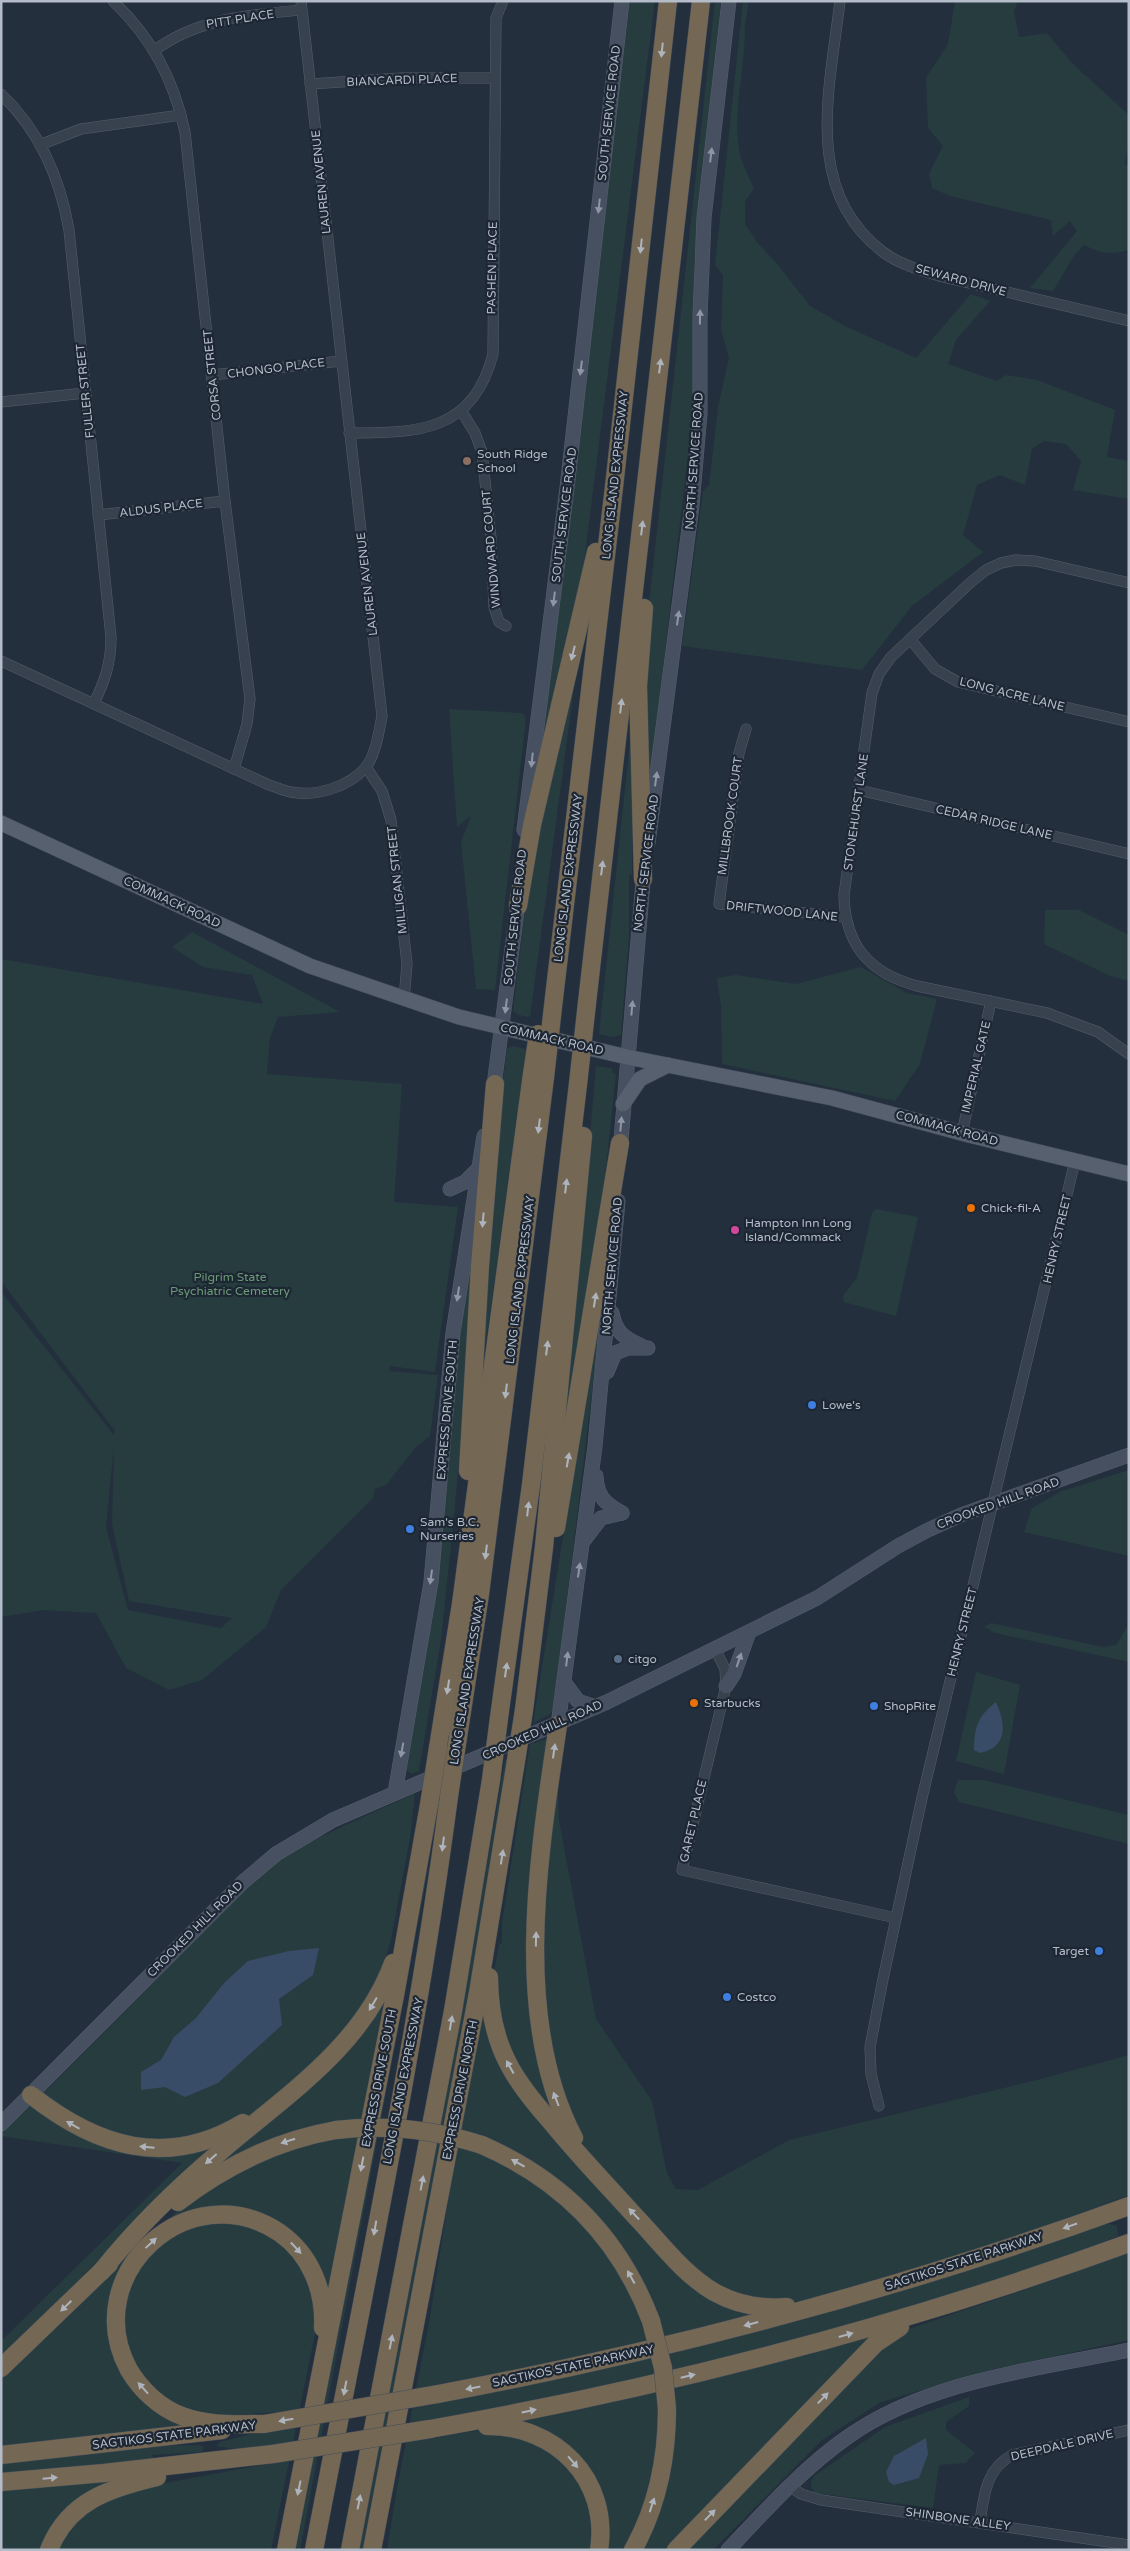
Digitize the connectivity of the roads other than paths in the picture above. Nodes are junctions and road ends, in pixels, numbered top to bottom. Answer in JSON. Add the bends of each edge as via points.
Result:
{"nodes":[{"id":1,"x":113,"y":1,"type":"edge"},
{"id":2,"x":503,"y":1,"type":"edge"},
{"id":3,"x":622,"y":1,"type":"edge"},
{"id":4,"x":668,"y":1,"type":"edge"},
{"id":5,"x":702,"y":1,"type":"edge"},
{"id":6,"x":729,"y":1,"type":"edge"},
{"id":7,"x":840,"y":1,"type":"edge"},
{"id":8,"x":301,"y":6,"type":"edge"},
{"id":9,"x":155,"y":50,"type":"junction"},
{"id":10,"x":494,"y":78,"type":"junction"},
{"id":11,"x":310,"y":84,"type":"junction"},
{"id":12,"x":1,"y":94,"type":"edge"},
{"id":13,"x":182,"y":115,"type":"junction"},
{"id":14,"x":42,"y":144,"type":"junction"},
{"id":15,"x":1129,"y":321,"type":"edge"},
{"id":16,"x":340,"y":360,"type":"junction"},
{"id":17,"x":212,"y":375,"type":"junction"},
{"id":18,"x":85,"y":393,"type":"junction"},
{"id":19,"x":1,"y":402,"type":"edge"},
{"id":20,"x":462,"y":412,"type":"junction"},
{"id":21,"x":349,"y":432,"type":"junction"},
{"id":22,"x":614,"y":487,"type":"junction"},
{"id":23,"x":225,"y":501,"type":"junction"},
{"id":24,"x":98,"y":516,"type":"junction"},
{"id":25,"x":638,"y":556,"type":"junction"},
{"id":26,"x":1129,"y":583,"type":"edge"},
{"id":27,"x":506,"y":626,"type":"dead end"},
{"id":28,"x":910,"y":639,"type":"junction"},
{"id":29,"x":1,"y":661,"type":"edge"},
{"id":30,"x":94,"y":704,"type":"junction"},
{"id":31,"x":1129,"y":722,"type":"edge"},
{"id":32,"x":746,"y":729,"type":"dead end"},
{"id":33,"x":366,"y":767,"type":"junction"},
{"id":34,"x":234,"y":769,"type":"junction"},
{"id":35,"x":859,"y":790,"type":"junction"},
{"id":36,"x":1,"y":823,"type":"edge"},
{"id":37,"x":1129,"y":854,"type":"edge"},
{"id":38,"x":643,"y":880,"type":"junction"},
{"id":39,"x":719,"y":904,"type":"joint"},
{"id":40,"x":518,"y":906,"type":"junction"},
{"id":41,"x":845,"y":917,"type":"junction"},
{"id":42,"x":404,"y":999,"type":"junction"},
{"id":43,"x":991,"y":1001,"type":"junction"},
{"id":44,"x":503,"y":1028,"type":"junction"},
{"id":45,"x":1129,"y":1054,"type":"edge"},
{"id":46,"x":627,"y":1056,"type":"junction"},
{"id":47,"x":668,"y":1065,"type":"junction"},
{"id":48,"x":539,"y":1076,"type":"junction"},
{"id":49,"x":495,"y":1084,"type":"junction"},
{"id":50,"x":583,"y":1085,"type":"junction"},
{"id":51,"x":623,"y":1104,"type":"junction"},
{"id":52,"x":962,"y":1133,"type":"junction"},
{"id":53,"x":620,"y":1143,"type":"junction"},
{"id":54,"x":1075,"y":1161,"type":"junction"},
{"id":55,"x":478,"y":1168,"type":"junction"},
{"id":56,"x":1129,"y":1174,"type":"edge"},
{"id":57,"x":470,"y":1214,"type":"junction"},
{"id":58,"x":609,"y":1303,"type":"junction"},
{"id":59,"x":601,"y":1389,"type":"junction"},
{"id":60,"x":595,"y":1446,"type":"junction"},
{"id":61,"x":1129,"y":1455,"type":"edge"},
{"id":62,"x":993,"y":1503,"type":"junction"},
{"id":63,"x":582,"y":1544,"type":"junction"},
{"id":64,"x":461,"y":1604,"type":"junction"},
{"id":65,"x":534,"y":1628,"type":"junction"},
{"id":66,"x":748,"y":1632,"type":"junction"},
{"id":67,"x":715,"y":1649,"type":"junction"},
{"id":68,"x":564,"y":1682,"type":"junction"},
{"id":69,"x":726,"y":1686,"type":"junction"},
{"id":70,"x":596,"y":1707,"type":"junction"},
{"id":71,"x":558,"y":1724,"type":"junction"},
{"id":72,"x":395,"y":1793,"type":"junction"},
{"id":73,"x":413,"y":1893,"type":"junction"},
{"id":74,"x":494,"y":1905,"type":"junction"},
{"id":75,"x":896,"y":1918,"type":"junction"},
{"id":76,"x":315,"y":2071,"type":"junction"},
{"id":77,"x":31,"y":2095,"type":"junction"},
{"id":78,"x":879,"y":2106,"type":"dead end"},
{"id":79,"x":1,"y":2124,"type":"edge"},
{"id":80,"x":595,"y":2173,"type":"junction"},
{"id":81,"x":1129,"y":2206,"type":"edge"},
{"id":82,"x":1129,"y":2243,"type":"edge"},
{"id":83,"x":101,"y":2272,"type":"junction"},
{"id":84,"x":999,"y":2288,"type":"junction"},
{"id":85,"x":832,"y":2302,"type":"junction"},
{"id":86,"x":27,"y":2344,"type":"junction"},
{"id":87,"x":1129,"y":2350,"type":"edge"},
{"id":88,"x":1,"y":2360,"type":"edge"},
{"id":89,"x":1,"y":2368,"type":"edge"},
{"id":90,"x":322,"y":2371,"type":"junction"},
{"id":91,"x":264,"y":2424,"type":"junction"},
{"id":92,"x":430,"y":2429,"type":"junction"},
{"id":93,"x":1129,"y":2430,"type":"edge"},
{"id":94,"x":1,"y":2454,"type":"edge"},
{"id":95,"x":273,"y":2454,"type":"junction"},
{"id":96,"x":1,"y":2482,"type":"edge"},
{"id":97,"x":790,"y":2486,"type":"junction"},
{"id":98,"x":980,"y":2522,"type":"junction"},
{"id":99,"x":1129,"y":2545,"type":"edge"},
{"id":100,"x":49,"y":2550,"type":"edge"},
{"id":101,"x":284,"y":2550,"type":"edge"},
{"id":102,"x":314,"y":2550,"type":"edge"},
{"id":103,"x":350,"y":2550,"type":"edge"},
{"id":104,"x":373,"y":2550,"type":"edge"},
{"id":105,"x":598,"y":2550,"type":"edge"},
{"id":106,"x":633,"y":2550,"type":"edge"},
{"id":107,"x":676,"y":2550,"type":"edge"},
{"id":108,"x":728,"y":2550,"type":"edge"}],
"edges":[{"from":1,"to":9,"type":"street","name":"CORSA STREET"},
{"from":2,"to":10,"type":"street","name":"PASHEN PLACE","via":[[496,18]]},
{"from":3,"to":40,"type":"main road","name":"SOUTH SERVICE ROAD","one_way":true,"via":[[566,497],[533,750]]},
{"from":4,"to":22,"type":"highway","name":"LONG ISLAND EXPRESSWAY","one_way":true},
{"from":25,"to":5,"type":"highway","one_way":true},
{"from":38,"to":6,"type":"main road","name":"NORTH SERVICE ROAD","one_way":true,"via":[[692,505],[700,413],[704,218]]},
{"from":7,"to":15,"type":"street","name":"SEWARD DRIVE","via":[[826,144],[831,177],[841,201],[862,234],[884,253],[910,267]]},
{"from":8,"to":9,"type":"street","name":"PITT PLACE","via":[[212,22],[190,29]]},
{"from":8,"to":11,"type":"street","name":"LAUREN AVENUE"},
{"from":9,"to":13,"type":"street","name":"CORSA STREET"},
{"from":10,"to":11,"type":"street","name":"BIANCARDI PLACE","via":[[402,78]]},
{"from":10,"to":20,"type":"street","name":"PASHEN PLACE","via":[[493,354],[487,376]]},
{"from":11,"to":16,"type":"street","name":"LAUREN AVENUE"},
{"from":12,"to":14,"type":"street","name":"FULLER STREET"},
{"from":13,"to":14,"type":"street","via":[[82,128]]},
{"from":13,"to":17,"type":"street","name":"CORSA STREET"},
{"from":14,"to":18,"type":"street","name":"FULLER STREET","via":[[61,190],[68,223]]},
{"from":16,"to":17,"type":"street","name":"CHONGO PLACE"},
{"from":16,"to":21,"type":"street","name":"LAUREN AVENUE"},
{"from":17,"to":23,"type":"street","name":"CORSA STREET"},
{"from":18,"to":19,"type":"street"},
{"from":18,"to":24,"type":"street","name":"FULLER STREET"},
{"from":20,"to":21,"type":"street","name":"PASHEN PLACE","via":[[435,425],[414,430]]},
{"from":20,"to":27,"type":"street","name":"WINDWARD COURT","via":[[482,452],[494,607],[499,622]]},
{"from":21,"to":33,"type":"street","name":"LAUREN AVENUE","via":[[382,716]]},
{"from":22,"to":40,"type":"highway","one_way":true,"via":[[534,813]]},
{"from":22,"to":48,"type":"highway","name":"LONG ISLAND EXPRESSWAY","bridge":true,"via":[[566,894],[548,997]]},
{"from":23,"to":24,"type":"street","name":"ALDUS PLACE"},
{"from":23,"to":34,"type":"street","name":"CORSA STREET","via":[[250,699],[247,724]]},
{"from":24,"to":30,"type":"street","name":"FULLER STREET","via":[[111,644],[106,677]]},
{"from":25,"to":38,"type":"highway","via":[[644,601],[638,686]]},
{"from":50,"to":25,"type":"highway","one_way":true,"via":[[598,899]]},
{"from":26,"to":28,"type":"street","name":"STONEHURST LANE","via":[[1035,561],[1001,563],[971,582]]},
{"from":28,"to":31,"type":"street","name":"LONG ACRE LANE","via":[[935,669],[958,682]]},
{"from":28,"to":35,"type":"street","name":"STONEHURST LANE","via":[[879,674],[872,693]]},
{"from":29,"to":30,"type":"street"},
{"from":30,"to":34,"type":"street"},
{"from":32,"to":39,"type":"street","name":"MILLBROOK COURT","via":[[739,753]]},
{"from":33,"to":34,"type":"street","via":[[337,787],[316,793],[291,792]]},
{"from":33,"to":42,"type":"street","name":"MILLIGAN STREET","via":[[382,791],[391,820],[407,964]]},
{"from":35,"to":37,"type":"street","name":"CEDAR RIDGE LANE"},
{"from":35,"to":41,"type":"street","name":"STONEHURST LANE","via":[[844,895]]},
{"from":36,"to":42,"type":"main road","name":"COMMACK ROAD","via":[[310,966]]},
{"from":46,"to":38,"type":"main road","name":"NORTH SERVICE ROAD","one_way":true},
{"from":39,"to":41,"type":"street","name":"DRIFTWOOD LANE"},
{"from":40,"to":44,"type":"main road","name":"SOUTH SERVICE ROAD","one_way":true},
{"from":41,"to":43,"type":"street","name":"STONEHURST LANE","via":[[852,938],[879,971],[900,981]]},
{"from":42,"to":44,"type":"main road","name":"COMMACK ROAD"},
{"from":43,"to":45,"type":"street","name":"STONEHURST LANE","via":[[1072,1022],[1098,1032]]},
{"from":43,"to":52,"type":"street","name":"IMPERIAL GATE"},
{"from":44,"to":46,"type":"main road","name":"COMMACK ROAD"},
{"from":44,"to":49,"type":"main road","name":"EXPRESS DRIVE SOUTH"},
{"from":46,"to":47,"type":"main road","name":"COMMACK ROAD"},
{"from":46,"to":51,"type":"main road","name":"NORTH SERVICE ROAD"},
{"from":47,"to":51,"type":"main road","via":[[640,1078]]},
{"from":47,"to":52,"type":"main road","name":"COMMACK ROAD","via":[[832,1098]]},
{"from":48,"to":64,"type":"highway"},
{"from":48,"to":102,"type":"highway","name":"LONG ISLAND EXPRESSWAY","one_way":true,"bridge":true,"via":[[480,1594],[437,1889]]},
{"from":49,"to":55,"type":"main road","name":"EXPRESS DRIVE SOUTH"},
{"from":49,"to":64,"type":"highway","one_way":true,"via":[[462,1529]]},
{"from":50,"to":65,"type":"highway","via":[[558,1413]]},
{"from":103,"to":50,"type":"highway","one_way":true,"bridge":true,"via":[[436,2107],[491,1780]]},
{"from":53,"to":51,"type":"main road","name":"NORTH SERVICE ROAD","one_way":true},
{"from":52,"to":54,"type":"main road","name":"COMMACK ROAD"},
{"from":53,"to":58,"type":"main road","name":"NORTH SERVICE ROAD"},
{"from":65,"to":53,"type":"highway","one_way":true,"via":[[552,1551]]},
{"from":54,"to":56,"type":"main road","name":"COMMACK ROAD"},
{"from":54,"to":62,"type":"street","name":"HENRY STREET"},
{"from":55,"to":57,"type":"main road","name":"EXPRESS DRIVE SOUTH"},
{"from":55,"to":57,"type":"main road","via":[[468,1180],[450,1188],[463,1200]]},
{"from":57,"to":72,"type":"main road","name":"EXPRESS DRIVE SOUTH","one_way":true,"via":[[453,1333],[435,1549]]},
{"from":58,"to":59,"type":"main road","name":"NORTH SERVICE ROAD"},
{"from":58,"to":59,"type":"main road","via":[[615,1328],[621,1336],[648,1348],[628,1348],[615,1354]]},
{"from":59,"to":60,"type":"main road","name":"NORTH SERVICE ROAD"},
{"from":60,"to":63,"type":"main road","name":"NORTH SERVICE ROAD"},
{"from":60,"to":63,"type":"main road","via":[[599,1495],[622,1513],[598,1520]]},
{"from":61,"to":62,"type":"main road","name":"CROOKED HILL ROAD"},
{"from":62,"to":66,"type":"main road","name":"CROOKED HILL ROAD","via":[[914,1536],[830,1591]]},
{"from":62,"to":75,"type":"street","name":"HENRY STREET"},
{"from":68,"to":63,"type":"main road","name":"NORTH SERVICE ROAD","one_way":true},
{"from":64,"to":73,"type":"highway","name":"EXPRESS DRIVE SOUTH","one_way":true,"bridge":true},
{"from":74,"to":65,"type":"highway","name":"EXPRESS DRIVE NORTH","one_way":true,"bridge":true},
{"from":66,"to":67,"type":"main road","name":"CROOKED HILL ROAD"},
{"from":69,"to":66,"type":"main road","one_way":true,"via":[[734,1674]]},
{"from":67,"to":69,"type":"street","name":"GARET PLACE","via":[[725,1670]]},
{"from":67,"to":70,"type":"main road","name":"CROOKED HILL ROAD"},
{"from":68,"to":70,"type":"main road","via":[[575,1698]]},
{"from":68,"to":71,"type":"main road","name":"NORTH SERVICE ROAD"},
{"from":69,"to":75,"type":"street","name":"GARET PLACE","via":[[682,1870]]},
{"from":70,"to":71,"type":"main road","name":"CROOKED HILL ROAD"},
{"from":71,"to":72,"type":"main road","name":"CROOKED HILL ROAD"},
{"from":80,"to":71,"type":"highway","one_way":true,"via":[[558,2103],[544,2058],[539,2024],[536,1960],[538,1892]]},
{"from":72,"to":77,"type":"main road","name":"CROOKED HILL ROAD","via":[[310,1832],[258,1868]]},
{"from":73,"to":76,"type":"highway","one_way":true,"via":[[396,1955],[379,1995],[347,2042]]},
{"from":73,"to":90,"type":"highway","name":"EXPRESS DRIVE SOUTH","one_way":true},
{"from":80,"to":74,"type":"highway","one_way":true,"via":[[528,2095],[498,2042],[491,2016],[489,1989]]},
{"from":74,"to":104,"type":"highway","name":"EXPRESS DRIVE NORTH"},
{"from":75,"to":78,"type":"street","name":"HENRY STREET","via":[[870,2047],[871,2074]]},
{"from":76,"to":77,"type":"highway","one_way":true,"via":[[236,2127],[209,2139],[168,2148],[141,2147],[94,2135],[72,2125]]},
{"from":76,"to":83,"type":"highway","one_way":true,"via":[[174,2192],[132,2232]]},
{"from":77,"to":79,"type":"main road","name":"CROOKED HILL ROAD"},
{"from":85,"to":80,"type":"highway","one_way":true,"via":[[767,2307],[739,2303],[722,2296],[692,2275]]},
{"from":81,"to":85,"type":"highway","name":"SAGTIKOS STATE PARKWAY","one_way":true},
{"from":82,"to":84,"type":"highway"},
{"from":83,"to":86,"type":"highway","one_way":true},
{"from":106,"to":83,"type":"highway","one_way":true,"bridge":true,"via":[[650,2512],[666,2440],[667,2409],[662,2362],[651,2321],[624,2264],[588,2217],[556,2187],[531,2170],[482,2146],[423,2130],[377,2126],[336,2130],[277,2145],[212,2178],[164,2213]]},
{"from":92,"to":84,"type":"highway","one_way":true,"via":[[570,2402],[741,2363],[897,2321]]},
{"from":107,"to":84,"type":"highway","one_way":true,"via":[[881,2338],[894,2329],[951,2311]]},
{"from":85,"to":91,"type":"highway","name":"SAGTIKOS STATE PARKWAY","one_way":true,"bridge":true,"via":[[655,2348],[438,2394]]},
{"from":86,"to":88,"type":"highway"},
{"from":86,"to":89,"type":"highway"},
{"from":87,"to":97,"type":"main road","via":[[963,2385],[914,2401],[850,2435],[812,2464]]},
{"from":91,"to":90,"type":"highway","one_way":true,"via":[[212,2423],[182,2416],[154,2400],[132,2374],[118,2342],[118,2297],[131,2266],[155,2238],[195,2217],[220,2215],[254,2220],[286,2238],[309,2264],[322,2298]]},
{"from":90,"to":101,"type":"highway","name":"EXPRESS DRIVE SOUTH","one_way":true},
{"from":91,"to":94,"type":"highway","name":"SAGTIKOS STATE PARKWAY"},
{"from":92,"to":95,"type":"highway","bridge":true},
{"from":92,"to":105,"type":"highway","one_way":true,"via":[[506,2427],[525,2430],[552,2443],[574,2462],[591,2490],[599,2515]]},
{"from":93,"to":98,"type":"street","name":"DEEPDALE DRIVE","via":[[1012,2455],[1002,2461],[986,2486]]},
{"from":96,"to":95,"type":"highway","one_way":true},
{"from":95,"to":100,"type":"highway","via":[[145,2480],[101,2493],[71,2515]]},
{"from":97,"to":98,"type":"street","name":"SHINBONE ALLEY","via":[[801,2494],[821,2500]]},
{"from":97,"to":108,"type":"main road"},
{"from":98,"to":99,"type":"street","name":"SHINBONE ALLEY"}]}
